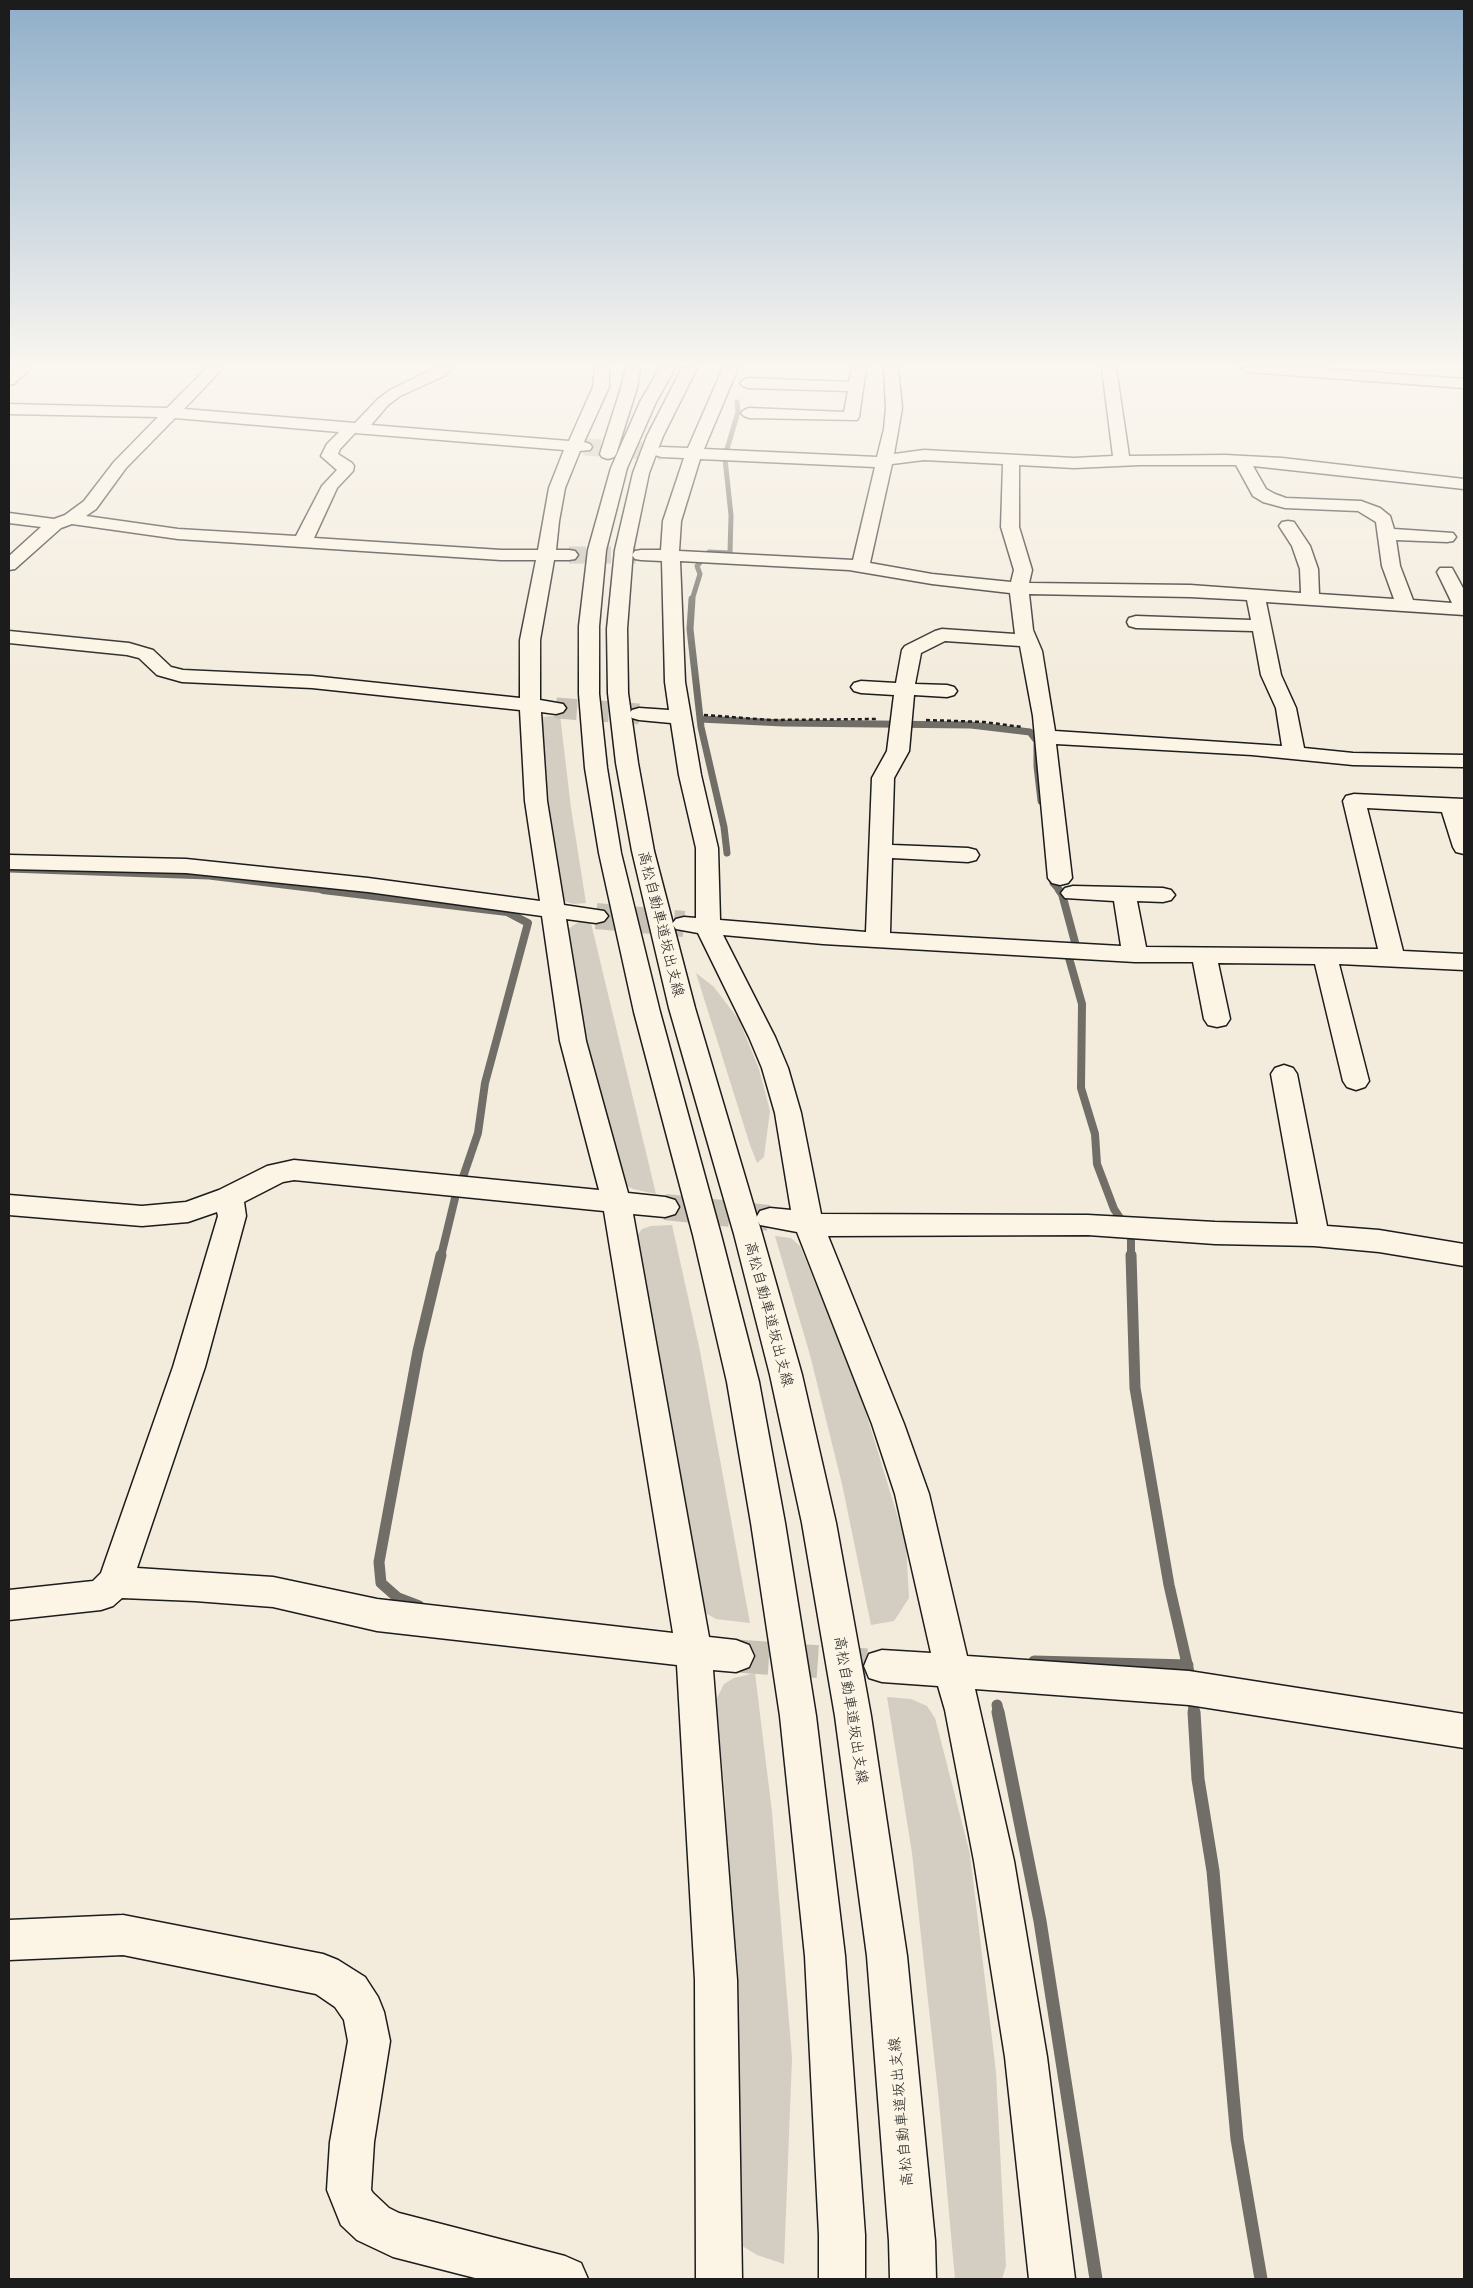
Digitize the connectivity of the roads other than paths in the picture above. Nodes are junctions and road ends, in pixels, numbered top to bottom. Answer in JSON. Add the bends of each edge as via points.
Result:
{"nodes":[{"id":1,"x":113,"y":475,"type":"edge"},
{"id":2,"x":341,"y":475,"type":"edge"},
{"id":3,"x":564,"y":475,"type":"edge"},
{"id":4,"x":603,"y":475,"type":"edge"},
{"id":5,"x":616,"y":475,"type":"edge"},
{"id":6,"x":642,"y":475,"type":"edge"},
{"id":7,"x":686,"y":475,"type":"edge"},
{"id":8,"x":882,"y":475,"type":"edge"},
{"id":9,"x":1011,"y":475,"type":"edge"},
{"id":10,"x":1250,"y":475,"type":"edge"},
{"id":11,"x":1384,"y":475,"type":"edge"},
{"id":12,"x":1464,"y":484,"type":"edge"},
{"id":13,"x":9,"y":518,"type":"edge"},
{"id":14,"x":63,"y":521,"type":"junction"},
{"id":15,"x":1288,"y":526,"type":"dead end"},
{"id":16,"x":1386,"y":534,"type":"junction"},
{"id":17,"x":1447,"y":537,"type":"dead end"},
{"id":18,"x":303,"y":541,"type":"junction"},
{"id":19,"x":583,"y":553,"type":"junction"},
{"id":20,"x":641,"y":555,"type":"tunnel mouth"},
{"id":21,"x":546,"y":556,"type":"junction"},
{"id":22,"x":693,"y":556,"type":"junction"},
{"id":23,"x":9,"y":565,"type":"edge"},
{"id":24,"x":860,"y":567,"type":"junction"},
{"id":25,"x":1446,"y":572,"type":"dead end"},
{"id":26,"x":1019,"y":588,"type":"junction"},
{"id":27,"x":1255,"y":594,"type":"junction"},
{"id":28,"x":1310,"y":597,"type":"junction"},
{"id":29,"x":1405,"y":604,"type":"junction"},
{"id":30,"x":1464,"y":608,"type":"edge"},
{"id":31,"x":1136,"y":622,"type":"dead end"},
{"id":32,"x":1261,"y":626,"type":"junction"},
{"id":33,"x":9,"y":637,"type":"edge"},
{"id":34,"x":1028,"y":641,"type":"junction"},
{"id":35,"x":861,"y":687,"type":"dead end"},
{"id":36,"x":904,"y":689,"type":"junction"},
{"id":37,"x":948,"y":691,"type":"dead end"},
{"id":38,"x":530,"y":705,"type":"junction"},
{"id":39,"x":556,"y":708,"type":"tunnel mouth"},
{"id":40,"x":639,"y":714,"type":"tunnel mouth"},
{"id":41,"x":680,"y":717,"type":"junction"},
{"id":42,"x":1046,"y":737,"type":"junction"},
{"id":43,"x":1294,"y":753,"type":"junction"},
{"id":44,"x":1464,"y":761,"type":"edge"},
{"id":45,"x":1458,"y":806,"type":"edge"},
{"id":46,"x":1464,"y":847,"type":"edge"},
{"id":47,"x":881,"y":851,"type":"junction"},
{"id":48,"x":968,"y":855,"type":"dead end"},
{"id":49,"x":9,"y":862,"type":"edge"},
{"id":50,"x":1124,"y":894,"type":"junction"},
{"id":51,"x":1163,"y":895,"type":"dead end"},
{"id":52,"x":552,"y":910,"type":"junction"},
{"id":53,"x":596,"y":916,"type":"tunnel mouth"},
{"id":54,"x":696,"y":926,"type":"junction"},
{"id":55,"x":878,"y":940,"type":"junction"},
{"id":56,"x":1135,"y":954,"type":"junction"},
{"id":57,"x":1204,"y":955,"type":"junction"},
{"id":58,"x":1325,"y":956,"type":"junction"},
{"id":59,"x":1392,"y":958,"type":"junction"},
{"id":60,"x":1464,"y":962,"type":"edge"},
{"id":61,"x":1217,"y":1019,"type":"dead end"},
{"id":62,"x":1284,"y":1074,"type":"dead end"},
{"id":63,"x":1356,"y":1081,"type":"dead end"},
{"id":64,"x":229,"y":1197,"type":"junction"},
{"id":65,"x":616,"y":1203,"type":"junction"},
{"id":66,"x":9,"y":1205,"type":"edge"},
{"id":67,"x":665,"y":1207,"type":"tunnel mouth"},
{"id":68,"x":770,"y":1218,"type":"tunnel mouth"},
{"id":69,"x":808,"y":1222,"type":"junction"},
{"id":70,"x":1314,"y":1235,"type":"junction"},
{"id":71,"x":1464,"y":1255,"type":"edge"},
{"id":72,"x":115,"y":1582,"type":"junction"},
{"id":73,"x":9,"y":1605,"type":"edge"},
{"id":74,"x":694,"y":1652,"type":"junction"},
{"id":75,"x":736,"y":1656,"type":"tunnel mouth"},
{"id":76,"x":882,"y":1666,"type":"tunnel mouth"},
{"id":77,"x":952,"y":1671,"type":"junction"},
{"id":78,"x":1464,"y":1731,"type":"edge"},
{"id":79,"x":9,"y":1940,"type":"edge"},
{"id":80,"x":566,"y":2279,"type":"edge"},
{"id":81,"x":719,"y":2279,"type":"edge"},
{"id":82,"x":842,"y":2279,"type":"edge"},
{"id":83,"x":913,"y":2279,"type":"edge"},
{"id":84,"x":1052,"y":2279,"type":"edge"}],
"edges":[{"from":1,"to":14,"type":"main road","via":[[90,505]]},
{"from":2,"to":18,"type":"main road","via":[[330,486]]},
{"from":3,"to":21,"type":"main road","via":[[557,488]]},
{"from":4,"to":19,"type":"main road"},
{"from":5,"to":19,"type":"main road"},
{"from":6,"to":83,"type":"main road","name":"高松自動車道坂出支線","via":[[624,550],[617,629],[627,763],[643,851],[682,1008],[786,1375],[819,1523],[853,1716],[887,1956]]},
{"from":7,"to":22,"type":"main road","via":[[672,521],[670,548]]},
{"from":8,"to":24,"type":"main road"},
{"from":9,"to":26,"type":"main road","via":[[1010,527],[1023,570]]},
{"from":10,"to":16,"type":"main road","via":[[1259,492],[1285,503],[1361,506],[1384,520]]},
{"from":11,"to":12,"type":"main road"},
{"from":13,"to":14,"type":"main road"},
{"from":14,"to":18,"type":"main road","via":[[178,534]]},
{"from":14,"to":23,"type":"main road"},
{"from":15,"to":28,"type":"main road","via":[[1309,569]]},
{"from":16,"to":17,"type":"main road"},
{"from":16,"to":29,"type":"main road","via":[[1391,566]]},
{"from":18,"to":21,"type":"main road"},
{"from":19,"to":21,"type":"main road"},
{"from":19,"to":82,"type":"main road","via":[[589,626],[589,694],[596,768],[610,853],[647,1012],[743,1382],[798,1716],[825,1956]]},
{"from":20,"to":22,"type":"main road"},
{"from":21,"to":38,"type":"main road","via":[[530,640]]},
{"from":22,"to":24,"type":"main road"},
{"from":22,"to":41,"type":"main road","via":[[673,650]]},
{"from":24,"to":26,"type":"main road"},
{"from":25,"to":30,"type":"main road"},
{"from":26,"to":27,"type":"main road"},
{"from":26,"to":34,"type":"main road","via":[[1023,630]]},
{"from":27,"to":28,"type":"main road"},
{"from":27,"to":32,"type":"main road"},
{"from":28,"to":29,"type":"main road"},
{"from":29,"to":30,"type":"main road"},
{"from":31,"to":32,"type":"main road"},
{"from":32,"to":43,"type":"main road","via":[[1271,675],[1286,708]]},
{"from":33,"to":38,"type":"main road","via":[[129,648],[146,654],[164,671],[182,676],[312,682]]},
{"from":34,"to":36,"type":"main road","via":[[942,635],[912,650]]},
{"from":34,"to":42,"type":"main road"},
{"from":35,"to":36,"type":"main road"},
{"from":36,"to":37,"type":"main road"},
{"from":36,"to":47,"type":"main road","via":[[898,751],[883,778]]},
{"from":38,"to":39,"type":"main road"},
{"from":38,"to":52,"type":"main road","via":[[536,801]]},
{"from":40,"to":41,"type":"main road"},
{"from":41,"to":54,"type":"main road","via":[[707,848]]},
{"from":42,"to":43,"type":"main road"},
{"from":42,"to":50,"type":"main road","via":[[1066,885]]},
{"from":43,"to":44,"type":"main road","via":[[1352,759]]},
{"from":45,"to":46,"type":"main road"},
{"from":45,"to":59,"type":"main road","via":[[1354,801]]},
{"from":47,"to":48,"type":"main road"},
{"from":47,"to":55,"type":"main road"},
{"from":49,"to":52,"type":"main road","via":[[186,866]]},
{"from":50,"to":51,"type":"main road"},
{"from":50,"to":56,"type":"main road"},
{"from":52,"to":53,"type":"main road"},
{"from":52,"to":65,"type":"main road","via":[[573,1041]]},
{"from":54,"to":55,"type":"main road"},
{"from":54,"to":69,"type":"main road","via":[[762,1036],[775,1068],[788,1114]]},
{"from":55,"to":56,"type":"main road"},
{"from":56,"to":57,"type":"main road"},
{"from":57,"to":58,"type":"main road"},
{"from":57,"to":61,"type":"main road"},
{"from":58,"to":59,"type":"main road"},
{"from":58,"to":63,"type":"main road"},
{"from":59,"to":60,"type":"main road"},
{"from":62,"to":70,"type":"main road"},
{"from":64,"to":65,"type":"main road","via":[[277,1173],[294,1170]]},
{"from":64,"to":66,"type":"main road","via":[[188,1212],[142,1216]]},
{"from":64,"to":72,"type":"main road","via":[[232,1216],[188,1367]]},
{"from":65,"to":67,"type":"main road"},
{"from":65,"to":74,"type":"main road"},
{"from":68,"to":69,"type":"main road"},
{"from":69,"to":70,"type":"main road","via":[[830,1226],[1088,1225]]},
{"from":69,"to":77,"type":"main road","via":[[888,1424],[912,1494]]},
{"from":70,"to":71,"type":"main road","via":[[1379,1241]]},
{"from":72,"to":73,"type":"main road","via":[[102,1595]]},
{"from":72,"to":74,"type":"main road","via":[[273,1592],[376,1615]]},
{"from":74,"to":75,"type":"main road"},
{"from":74,"to":81,"type":"main road","via":[[716,1980]]},
{"from":76,"to":77,"type":"main road"},
{"from":77,"to":78,"type":"main road","via":[[1195,1689]]},
{"from":77,"to":84,"type":"main road","via":[[964,1710],[1001,1900],[1026,2057]]},
{"from":79,"to":80,"type":"main road","via":[[123,1935],[323,1975],[350,1992],[363,2012],[369,2041],[352,2142],[349,2190],[357,2209],[373,2224],[393,2234]]}]}
